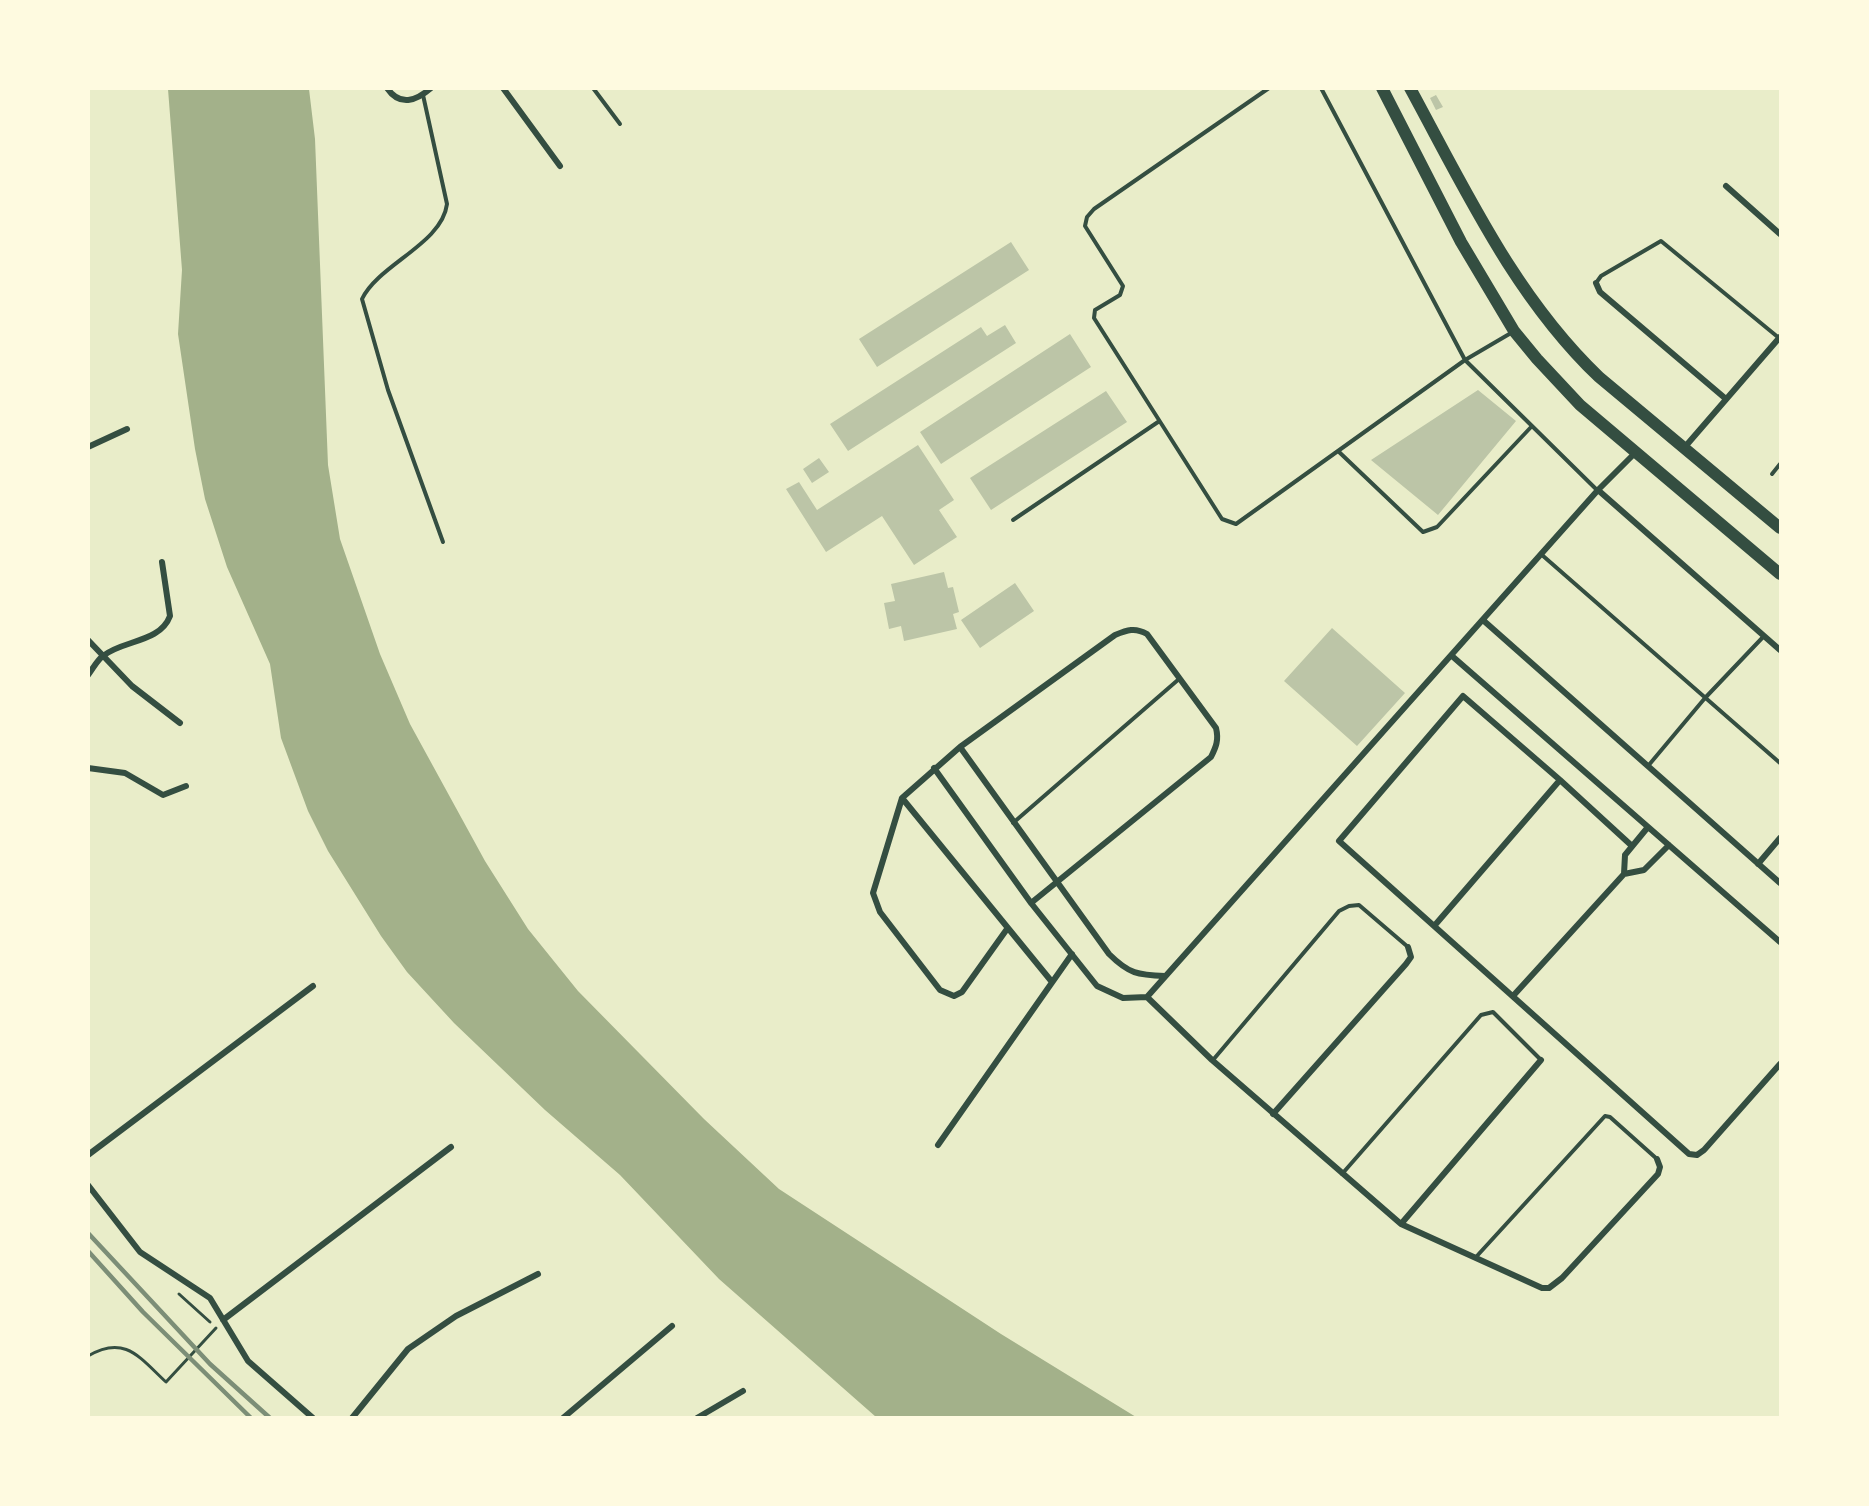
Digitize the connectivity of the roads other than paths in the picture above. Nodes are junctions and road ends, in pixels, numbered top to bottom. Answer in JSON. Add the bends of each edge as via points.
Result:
{"nodes":[{"id":1,"x":387,"y":88,"type":"edge"},
{"id":2,"x":431,"y":88,"type":"edge"},
{"id":3,"x":503,"y":88,"type":"edge"},
{"id":4,"x":593,"y":88,"type":"edge"},
{"id":5,"x":1269,"y":88,"type":"edge"},
{"id":6,"x":1321,"y":88,"type":"edge"},
{"id":7,"x":1382,"y":88,"type":"edge"},
{"id":8,"x":1410,"y":88,"type":"edge"},
{"id":9,"x":422,"y":92,"type":"edge"},
{"id":10,"x":620,"y":124,"type":"dead end"},
{"id":11,"x":560,"y":166,"type":"dead end"},
{"id":12,"x":1726,"y":186,"type":"dead end"},
{"id":13,"x":1780,"y":234,"type":"edge"},
{"id":14,"x":1596,"y":283,"type":"joint"},
{"id":15,"x":1515,"y":331,"type":"junction"},
{"id":16,"x":1780,"y":338,"type":"edge"},
{"id":17,"x":1465,"y":360,"type":"junction"},
{"id":18,"x":1726,"y":399,"type":"junction"},
{"id":19,"x":1158,"y":422,"type":"junction"},
{"id":20,"x":1532,"y":426,"type":"junction"},
{"id":21,"x":127,"y":429,"type":"dead end"},
{"id":22,"x":88,"y":447,"type":"edge"},
{"id":23,"x":1684,"y":448,"type":"junction"},
{"id":24,"x":1338,"y":451,"type":"junction"},
{"id":25,"x":1636,"y":452,"type":"junction"},
{"id":26,"x":1780,"y":464,"type":"edge"},
{"id":27,"x":1772,"y":474,"type":"dead end"},
{"id":28,"x":1598,"y":490,"type":"junction"},
{"id":29,"x":1013,"y":520,"type":"dead end"},
{"id":30,"x":1780,"y":528,"type":"edge"},
{"id":31,"x":443,"y":542,"type":"dead end"},
{"id":32,"x":1542,"y":555,"type":"junction"},
{"id":33,"x":162,"y":562,"type":"dead end"},
{"id":34,"x":1780,"y":574,"type":"edge"},
{"id":35,"x":1484,"y":621,"type":"junction"},
{"id":36,"x":1764,"y":636,"type":"junction"},
{"id":37,"x":88,"y":640,"type":"edge"},
{"id":38,"x":1780,"y":650,"type":"edge"},
{"id":39,"x":103,"y":656,"type":"junction"},
{"id":40,"x":1452,"y":656,"type":"junction"},
{"id":41,"x":88,"y":675,"type":"edge"},
{"id":42,"x":1180,"y":679,"type":"junction"},
{"id":43,"x":1705,"y":698,"type":"junction"},
{"id":44,"x":180,"y":723,"type":"dead end"},
{"id":45,"x":960,"y":747,"type":"junction"},
{"id":46,"x":1780,"y":763,"type":"edge"},
{"id":47,"x":1648,"y":767,"type":"junction"},
{"id":48,"x":88,"y":768,"type":"edge"},
{"id":49,"x":934,"y":768,"type":"junction"},
{"id":50,"x":1560,"y":780,"type":"junction"},
{"id":51,"x":186,"y":786,"type":"dead end"},
{"id":52,"x":902,"y":798,"type":"junction"},
{"id":53,"x":1012,"y":823,"type":"junction"},
{"id":54,"x":1648,"y":826,"type":"junction"},
{"id":55,"x":1780,"y":838,"type":"edge"},
{"id":56,"x":1669,"y":844,"type":"junction"},
{"id":57,"x":1632,"y":846,"type":"junction"},
{"id":58,"x":1758,"y":864,"type":"junction"},
{"id":59,"x":1624,"y":874,"type":"junction"},
{"id":60,"x":1780,"y":883,"type":"edge"},
{"id":61,"x":1057,"y":884,"type":"junction"},
{"id":62,"x":1031,"y":903,"type":"junction"},
{"id":63,"x":1435,"y":925,"type":"junction"},
{"id":64,"x":1007,"y":929,"type":"junction"},
{"id":65,"x":1780,"y":942,"type":"edge"},
{"id":66,"x":1408,"y":947,"type":"joint"},
{"id":67,"x":1072,"y":954,"type":"junction"},
{"id":68,"x":1165,"y":976,"type":"junction"},
{"id":69,"x":1052,"y":982,"type":"junction"},
{"id":70,"x":313,"y":986,"type":"dead end"},
{"id":71,"x":1513,"y":996,"type":"junction"},
{"id":72,"x":1147,"y":997,"type":"junction"},
{"id":73,"x":1212,"y":1060,"type":"junction"},
{"id":74,"x":1541,"y":1060,"type":"joint"},
{"id":75,"x":1780,"y":1064,"type":"edge"},
{"id":76,"x":1273,"y":1114,"type":"junction"},
{"id":77,"x":938,"y":1145,"type":"dead end"},
{"id":78,"x":452,"y":1147,"type":"dead end"},
{"id":79,"x":88,"y":1155,"type":"edge"},
{"id":80,"x":1657,"y":1160,"type":"joint"},
{"id":81,"x":1342,"y":1175,"type":"junction"},
{"id":82,"x":88,"y":1185,"type":"edge"},
{"id":83,"x":1401,"y":1224,"type":"junction"},
{"id":84,"x":1476,"y":1257,"type":"junction"},
{"id":85,"x":538,"y":1274,"type":"dead end"},
{"id":86,"x":224,"y":1320,"type":"junction"},
{"id":87,"x":672,"y":1326,"type":"dead end"},
{"id":88,"x":743,"y":1391,"type":"dead end"},
{"id":89,"x":314,"y":1418,"type":"edge"},
{"id":90,"x":352,"y":1418,"type":"edge"},
{"id":91,"x":563,"y":1418,"type":"edge"},
{"id":92,"x":697,"y":1418,"type":"edge"}],
"edges":[{"from":1,"to":9,"type":"street","via":[[406,101]]},
{"from":2,"to":9,"type":"street"},
{"from":3,"to":11,"type":"street"},
{"from":4,"to":10,"type":"lane"},
{"from":5,"to":19,"type":"lane","via":[[1094,209],[1087,218],[1085,226],[1123,286],[1120,295],[1095,310],[1094,318]]},
{"from":6,"to":17,"type":"lane"},
{"from":7,"to":15,"type":"main road","via":[[1461,242]]},
{"from":8,"to":23,"type":"main road","via":[[1472,202],[1543,316],[1599,377]]},
{"from":9,"to":31,"type":"lane","via":[[447,204],[446,215],[362,299],[388,390]]},
{"from":12,"to":13,"type":"street"},
{"from":14,"to":16,"type":"lane","via":[[1601,276],[1661,241]]},
{"from":14,"to":18,"type":"street","via":[[1600,292]]},
{"from":15,"to":17,"type":"lane"},
{"from":15,"to":25,"type":"main road","via":[[1580,405]]},
{"from":16,"to":18,"type":"street"},
{"from":17,"to":20,"type":"lane"},
{"from":17,"to":24,"type":"lane"},
{"from":18,"to":23,"type":"street"},
{"from":19,"to":24,"type":"lane","via":[[1228,523],[1236,524]]},
{"from":19,"to":29,"type":"lane"},
{"from":20,"to":24,"type":"lane","via":[[1437,527],[1423,532]]},
{"from":20,"to":28,"type":"lane"},
{"from":21,"to":22,"type":"street"},
{"from":23,"to":30,"type":"main road"},
{"from":25,"to":28,"type":"street"},
{"from":25,"to":34,"type":"main road"},
{"from":26,"to":27,"type":"lane"},
{"from":28,"to":32,"type":"street"},
{"from":28,"to":36,"type":"street"},
{"from":32,"to":35,"type":"street"},
{"from":32,"to":43,"type":"lane"},
{"from":33,"to":39,"type":"street","via":[[168,621],[145,639]]},
{"from":35,"to":40,"type":"street"},
{"from":35,"to":47,"type":"street"},
{"from":36,"to":38,"type":"street"},
{"from":36,"to":43,"type":"lane"},
{"from":37,"to":39,"type":"street"},
{"from":39,"to":41,"type":"street"},
{"from":39,"to":44,"type":"street","via":[[148,701]]},
{"from":40,"to":54,"type":"street"},
{"from":40,"to":68,"type":"street"},
{"from":42,"to":45,"type":"street","via":[[1147,634],[1138,629],[1127,630]]},
{"from":42,"to":53,"type":"lane"},
{"from":42,"to":61,"type":"street","via":[[1216,728],[1218,737],[1211,757]]},
{"from":43,"to":46,"type":"lane"},
{"from":43,"to":47,"type":"lane"},
{"from":45,"to":49,"type":"street"},
{"from":45,"to":53,"type":"street"},
{"from":47,"to":58,"type":"street"},
{"from":48,"to":51,"type":"street","via":[[125,773],[163,795]]},
{"from":49,"to":52,"type":"street"},
{"from":49,"to":62,"type":"street"},
{"from":50,"to":57,"type":"street"},
{"from":50,"to":63,"type":"street"},
{"from":50,"to":63,"type":"street","via":[[1463,696],[1339,841]]},
{"from":52,"to":64,"type":"street"},
{"from":52,"to":64,"type":"street","via":[[873,893],[880,912],[940,990],[954,996],[962,992]]},
{"from":53,"to":61,"type":"street"},
{"from":54,"to":56,"type":"street"},
{"from":54,"to":57,"type":"street"},
{"from":55,"to":58,"type":"street"},
{"from":56,"to":59,"type":"street","via":[[1644,870]]},
{"from":56,"to":65,"type":"street"},
{"from":57,"to":59,"type":"street","via":[[1625,855]]},
{"from":58,"to":60,"type":"street"},
{"from":59,"to":71,"type":"street"},
{"from":61,"to":62,"type":"street"},
{"from":61,"to":68,"type":"street","via":[[1124,970]]},
{"from":62,"to":67,"type":"street"},
{"from":63,"to":71,"type":"street"},
{"from":64,"to":69,"type":"street"},
{"from":66,"to":73,"type":"lane","via":[[1359,905],[1340,911]]},
{"from":66,"to":76,"type":"street","via":[[1411,957],[1406,964]]},
{"from":67,"to":69,"type":"street"},
{"from":67,"to":72,"type":"street","via":[[1103,990],[1123,998]]},
{"from":68,"to":72,"type":"street"},
{"from":69,"to":77,"type":"street"},
{"from":70,"to":79,"type":"street"},
{"from":71,"to":75,"type":"street","via":[[1689,1154],[1697,1155],[1704,1150]]},
{"from":72,"to":73,"type":"street"},
{"from":73,"to":76,"type":"street"},
{"from":74,"to":81,"type":"lane","via":[[1493,1012],[1481,1015]]},
{"from":74,"to":83,"type":"street"},
{"from":76,"to":81,"type":"street"},
{"from":78,"to":86,"type":"street"},
{"from":80,"to":84,"type":"street","via":[[1658,1174],[1554,1285],[1542,1288]]},
{"from":80,"to":84,"type":"lane","via":[[1605,1116]]},
{"from":81,"to":83,"type":"street"},
{"from":82,"to":86,"type":"street","via":[[140,1252],[210,1298]]},
{"from":83,"to":84,"type":"street"},
{"from":85,"to":90,"type":"street","via":[[456,1316],[408,1349]]},
{"from":86,"to":89,"type":"street","via":[[248,1361]]},
{"from":87,"to":91,"type":"street"},
{"from":88,"to":92,"type":"street"}]}
